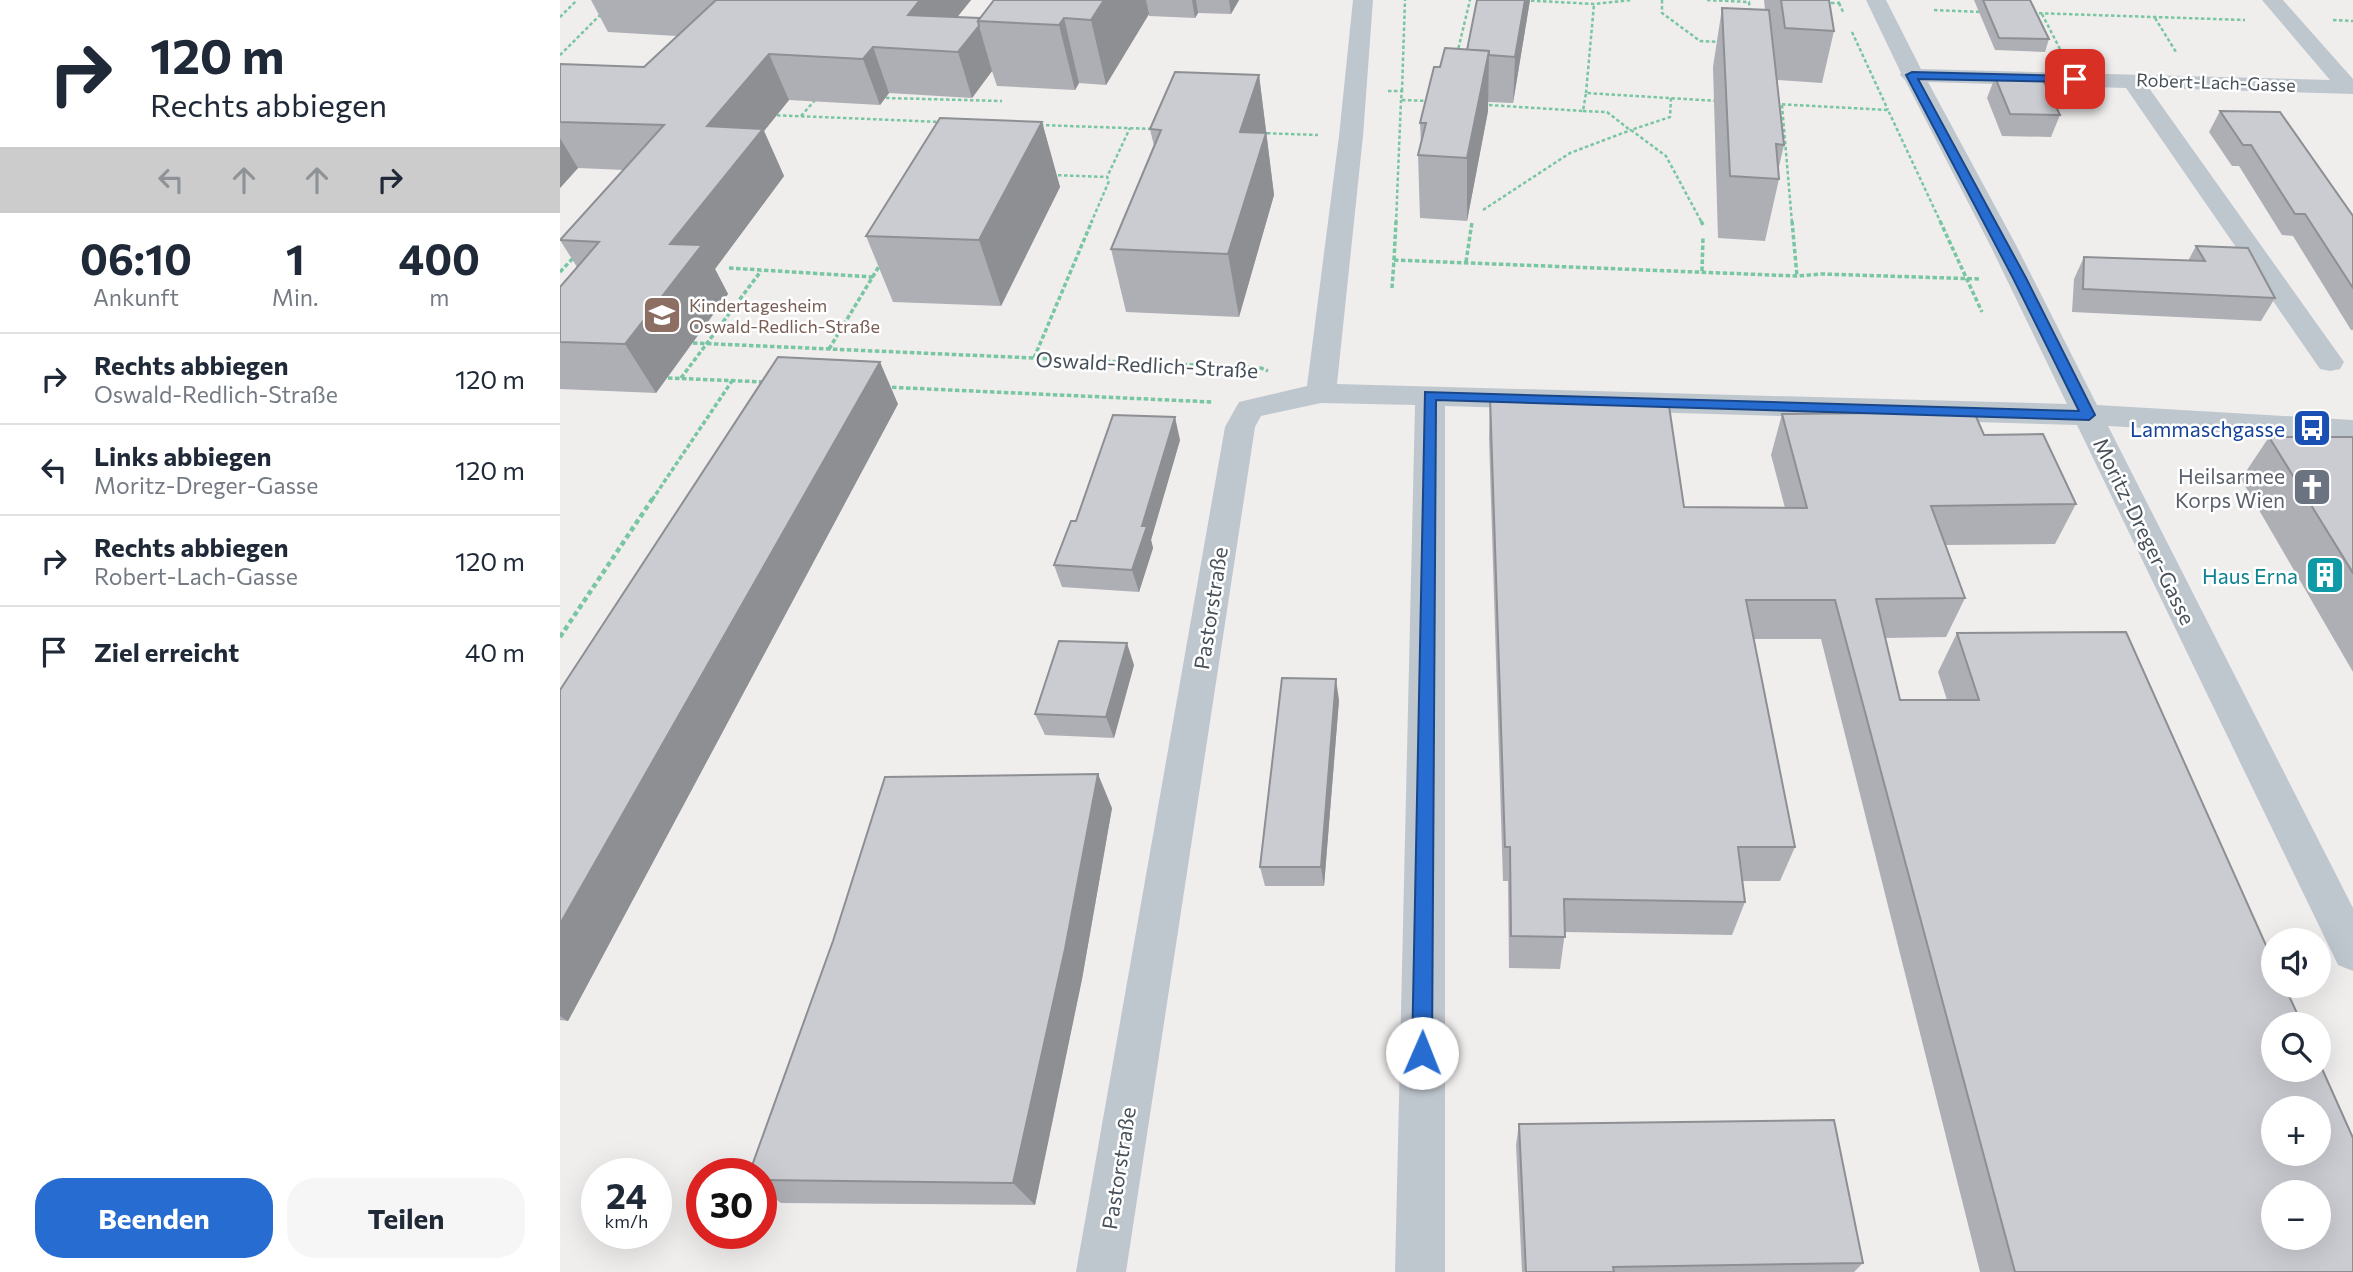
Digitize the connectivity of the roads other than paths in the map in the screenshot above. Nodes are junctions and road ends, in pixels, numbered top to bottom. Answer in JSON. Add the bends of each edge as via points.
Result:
{"nodes":[{"id":1,"x":1363,"y":0,"type":"edge"},
{"id":2,"x":1876,"y":0,"type":"edge"},
{"id":3,"x":2272,"y":0,"type":"edge"},
{"id":4,"x":1912,"y":75,"type":"junction"},
{"id":5,"x":2132,"y":80,"type":"junction"},
{"id":6,"x":2351,"y":87,"type":"edge"},
{"id":7,"x":2330,"y":362,"type":"dead end"},
{"id":8,"x":1321,"y":393,"type":"junction"},
{"id":9,"x":1430,"y":395,"type":"junction"},
{"id":10,"x":2089,"y":415,"type":"junction"},
{"id":11,"x":2353,"y":430,"type":"edge"},
{"id":12,"x":2353,"y":951,"type":"edge"},
{"id":13,"x":1101,"y":1272,"type":"edge"},
{"id":14,"x":1420,"y":1272,"type":"edge"}],
"edges":[{"from":1,"to":8,"type":"street"},
{"from":2,"to":4,"type":"street","name":"Moritz-Dreger-Gasse"},
{"from":3,"to":6,"type":"street"},
{"from":4,"to":5,"type":"street","name":"Robert-Lach-Gasse"},
{"from":4,"to":10,"type":"street","name":"Moritz-Dreger-Gasse"},
{"from":5,"to":6,"type":"street","name":"Robert-Lach-Gasse"},
{"from":5,"to":7,"type":"street"},
{"from":8,"to":9,"type":"street"},
{"from":8,"to":13,"type":"street","name":"Pastorstraße","via":[[1250,409],[1240,427]]},
{"from":9,"to":10,"type":"street"},
{"from":9,"to":14,"type":"street"},
{"from":10,"to":11,"type":"street"},
{"from":10,"to":12,"type":"street","name":"Moritz-Dreger-Gasse"}]}
